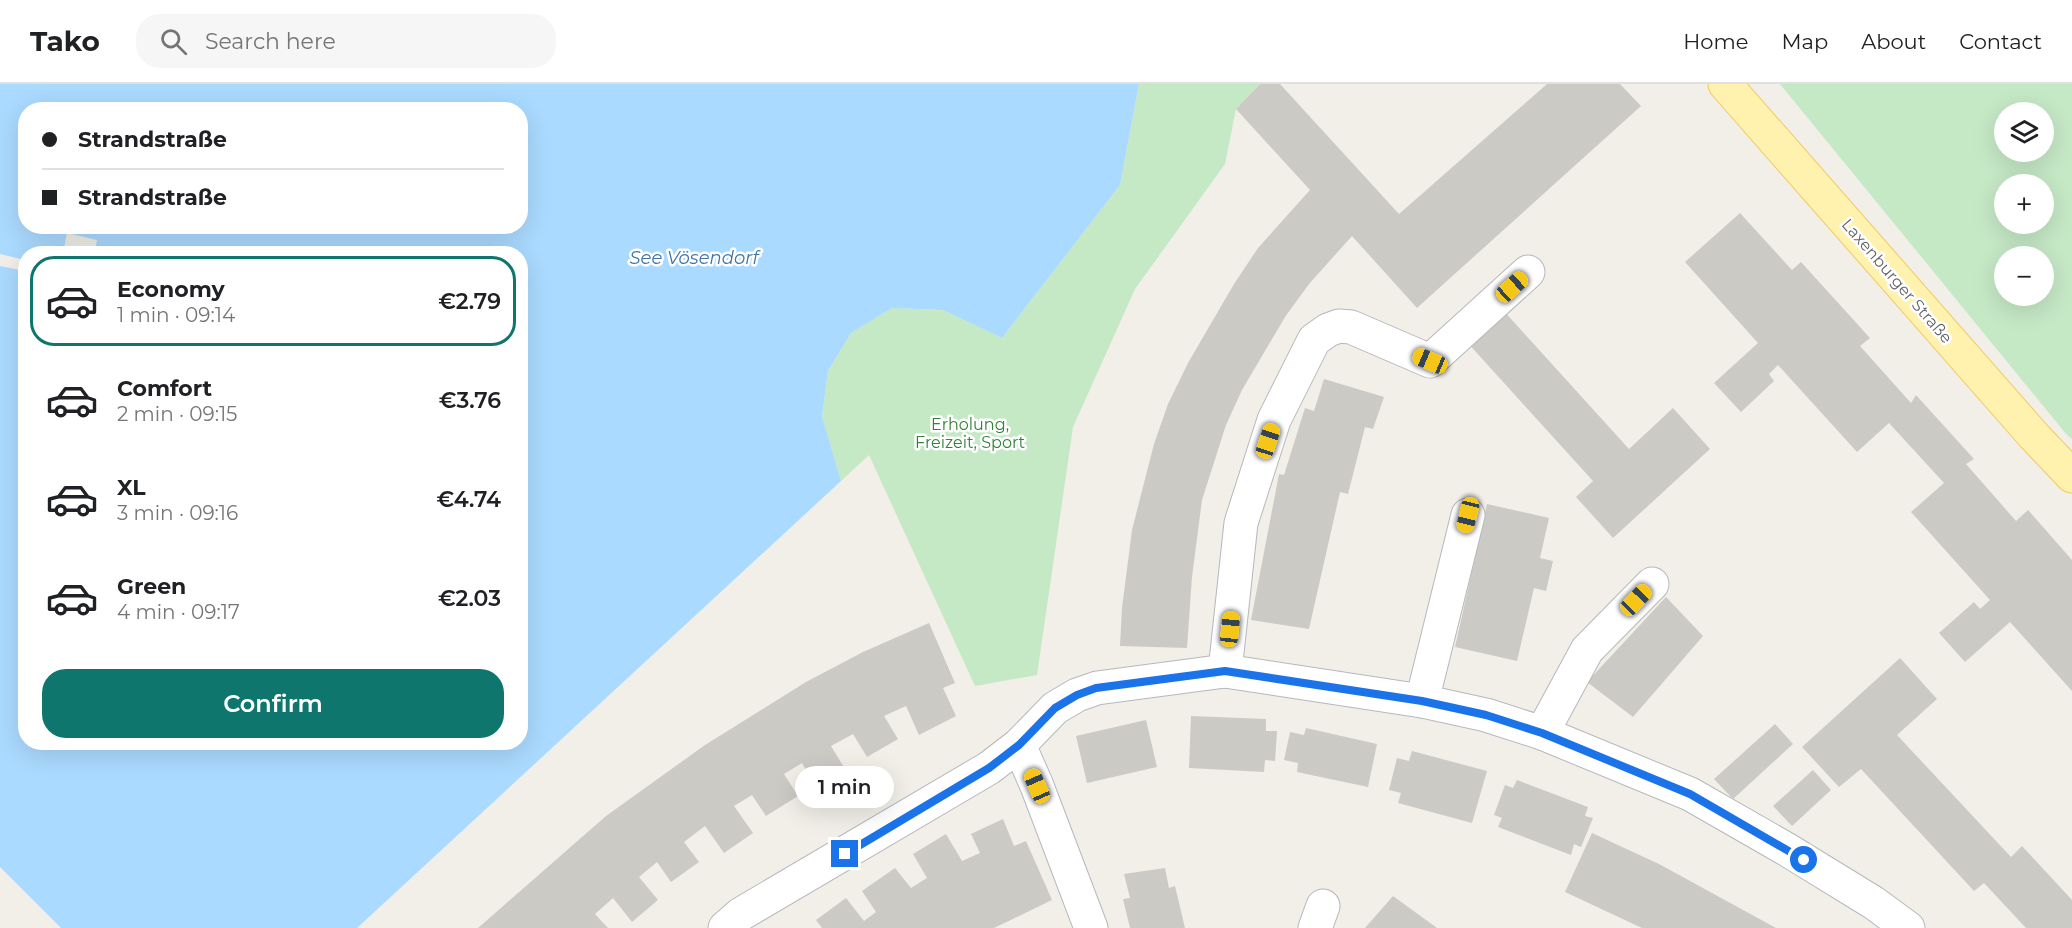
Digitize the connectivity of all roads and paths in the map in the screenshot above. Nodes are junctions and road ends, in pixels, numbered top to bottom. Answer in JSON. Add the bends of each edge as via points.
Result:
{"nodes":[{"id":1,"x":1725,"y":84,"type":"edge"},
{"id":2,"x":1528,"y":272,"type":"dead end"},
{"id":3,"x":2072,"y":476,"type":"edge"},
{"id":4,"x":1468,"y":515,"type":"dead end"},
{"id":5,"x":1652,"y":584,"type":"dead end"},
{"id":6,"x":1225,"y":671,"type":"junction"},
{"id":7,"x":1422,"y":701,"type":"junction"},
{"id":8,"x":1542,"y":733,"type":"junction"},
{"id":9,"x":1019,"y":745,"type":"junction"},
{"id":10,"x":725,"y":928,"type":"edge"},
{"id":11,"x":1091,"y":928,"type":"edge"},
{"id":12,"x":1908,"y":928,"type":"edge"}],
"edges":[{"from":1,"to":3,"type":"main road","name":"Laxenburger Straße"},
{"from":2,"to":6,"type":"street","via":[[1430,361],[1350,327],[1339,326],[1314,340],[1274,420],[1241,523]]},
{"from":4,"to":7,"type":"street"},
{"from":5,"to":8,"type":"street","via":[[1587,650]]},
{"from":6,"to":7,"type":"street"},
{"from":6,"to":9,"type":"street","via":[[1096,688],[1055,708]]},
{"from":7,"to":8,"type":"street"},
{"from":8,"to":12,"type":"street","via":[[1690,794],[1874,903]]},
{"from":9,"to":10,"type":"street","via":[[989,768],[741,914]]},
{"from":9,"to":11,"type":"street"}]}
